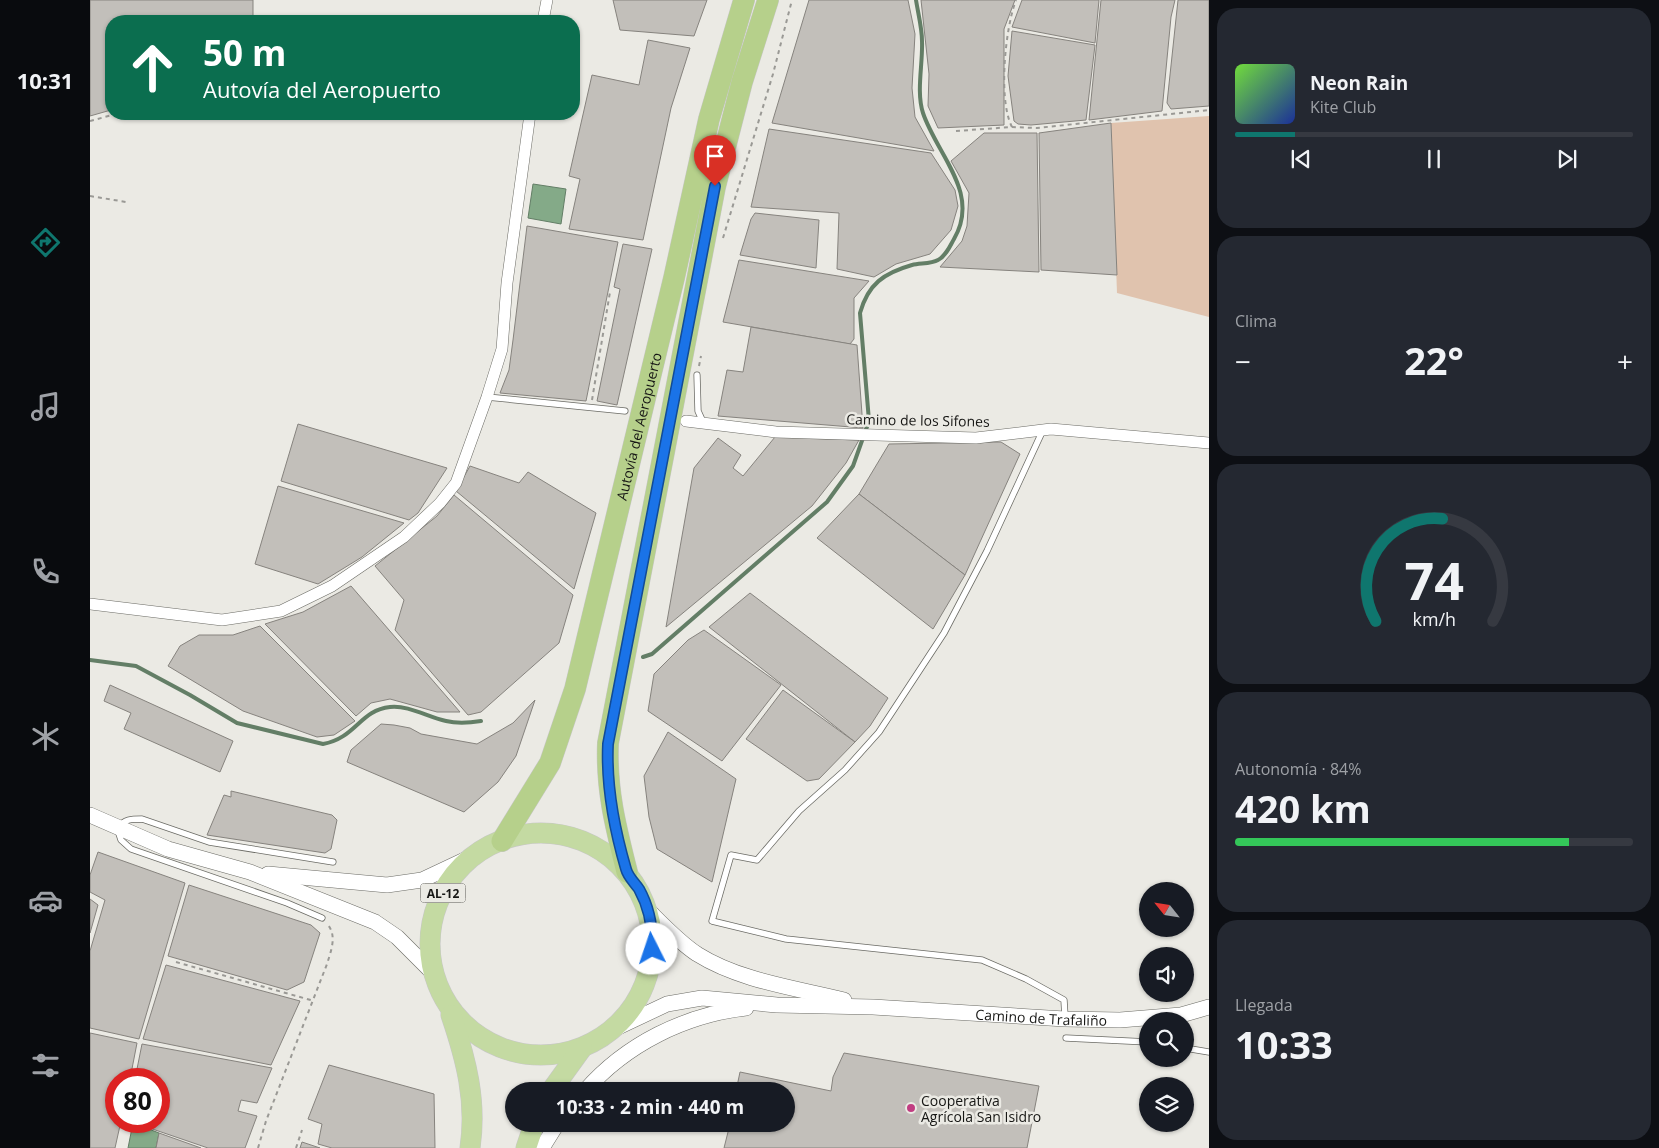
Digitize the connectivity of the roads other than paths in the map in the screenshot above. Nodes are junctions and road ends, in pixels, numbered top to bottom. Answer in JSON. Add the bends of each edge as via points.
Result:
{"nodes":[{"id":1,"x":547,"y":0,"type":"edge"},
{"id":2,"x":744,"y":0,"type":"edge"},
{"id":3,"x":768,"y":0,"type":"edge"},
{"id":4,"x":544,"y":15,"type":"edge"},
{"id":5,"x":529,"y":120,"type":"edge"},
{"id":6,"x":697,"y":375,"type":"road end"},
{"id":7,"x":488,"y":397,"type":"junction"},
{"id":8,"x":625,"y":411,"type":"dead end"},
{"id":9,"x":686,"y":421,"type":"dead end"},
{"id":10,"x":703,"y":422,"type":"junction"},
{"id":11,"x":1043,"y":430,"type":"junction"},
{"id":12,"x":1209,"y":443,"type":"edge"},
{"id":13,"x":90,"y":604,"type":"edge"},
{"id":14,"x":90,"y":815,"type":"edge"},
{"id":15,"x":117,"y":828,"type":"junction"},
{"id":16,"x":502,"y":841,"type":"junction"},
{"id":17,"x":473,"y":856,"type":"junction"},
{"id":18,"x":333,"y":862,"type":"dead end"},
{"id":19,"x":250,"y":872,"type":"junction"},
{"id":20,"x":627,"y":872,"type":"junction"},
{"id":21,"x":648,"y":910,"type":"junction"},
{"id":22,"x":322,"y":918,"type":"road end"},
{"id":23,"x":432,"y":972,"type":"junction"},
{"id":24,"x":778,"y":1005,"type":"junction"},
{"id":25,"x":447,"y":1006,"type":"junction"},
{"id":26,"x":873,"y":1007,"type":"junction"},
{"id":27,"x":1209,"y":1007,"type":"edge"},
{"id":28,"x":1065,"y":1019,"type":"junction"},
{"id":29,"x":614,"y":1029,"type":"junction"},
{"id":30,"x":1066,"y":1038,"type":"dead end"},
{"id":31,"x":1139,"y":1042,"type":"edge"},
{"id":32,"x":582,"y":1048,"type":"junction"},
{"id":33,"x":1194,"y":1050,"type":"edge"},
{"id":34,"x":1209,"y":1052,"type":"edge"},
{"id":35,"x":557,"y":1082,"type":"edge"},
{"id":36,"x":594,"y":1082,"type":"edge"},
{"id":37,"x":531,"y":1132,"type":"edge"},
{"id":38,"x":552,"y":1132,"type":"edge"},
{"id":39,"x":470,"y":1148,"type":"edge"},
{"id":40,"x":526,"y":1148,"type":"edge"},
{"id":41,"x":542,"y":1148,"type":"edge"}],
"edges":[{"from":1,"to":4,"type":"street"},
{"from":2,"to":16,"type":"highway","name":"Autovía del Aeropuerto","via":[[709,119],[575,689],[550,763]]},
{"from":3,"to":20,"type":"highway","name":"Autovía del Aeropuerto","number":"AL-12","via":[[742,82],[715,186],[608,744],[611,807]]},
{"from":5,"to":7,"type":"street","via":[[507,282],[502,349]]},
{"from":6,"to":10,"type":"lane","via":[[698,411]]},
{"from":7,"to":8,"type":"lane"},
{"from":7,"to":13,"type":"street","via":[[456,483],[440,503],[404,537],[332,586],[281,611],[222,620]]},
{"from":9,"to":10,"type":"street","name":"Camino de los Sifones"},
{"from":10,"to":11,"type":"street","name":"Camino de los Sifones","via":[[776,432],[976,438]]},
{"from":11,"to":12,"type":"street","name":"Camino de los Sifones","via":[[1051,428]]},
{"from":11,"to":28,"type":"lane","via":[[987,551],[944,633],[879,732],[845,770],[799,811],[757,860],[731,855],[712,921],[786,939],[982,960],[1064,1000]]},
{"from":14,"to":15,"type":"street"},
{"from":15,"to":18,"type":"lane","via":[[122,822],[142,819],[209,842]]},
{"from":15,"to":19,"type":"street","via":[[168,849]]},
{"from":15,"to":22,"type":"lane","via":[[121,840],[131,849]]},
{"from":16,"to":17,"type":"highway","number":"AL-12"},
{"from":16,"to":20,"type":"highway","number":"AL-12","via":[[533,833],[559,834],[585,841],[608,854]]},
{"from":17,"to":19,"type":"street","via":[[422,880],[387,885]]},
{"from":17,"to":23,"type":"highway","number":"AL-12","via":[[450,879],[436,908],[430,940]]},
{"from":19,"to":23,"type":"street","via":[[374,922],[397,937]]},
{"from":20,"to":21,"type":"highway","number":"AL-12"},
{"from":21,"to":26,"type":"street","via":[[678,940],[723,967],[752,978]]},
{"from":21,"to":29,"type":"highway","number":"AL-12","via":[[653,936],[652,962],[632,1010]]},
{"from":23,"to":25,"type":"highway","number":"AL-12"},
{"from":24,"to":26,"type":"street"},
{"from":24,"to":29,"type":"street","via":[[702,998],[685,1000],[667,1004]]},
{"from":24,"to":36,"type":"street","via":[[734,1010],[683,1022],[623,1056]]},
{"from":25,"to":32,"type":"highway","number":"AL-12","via":[[467,1029],[500,1048],[522,1055],[553,1056]]},
{"from":25,"to":39,"type":"highway","number":"AL-12","via":[[467,1066],[472,1118]]},
{"from":26,"to":28,"type":"street","name":"Camino de Trafaliño"},
{"from":27,"to":28,"type":"street","name":"Camino de Trafaliño","via":[[1181,1015],[1120,1020]]},
{"from":29,"to":32,"type":"highway","number":"AL-12"},
{"from":30,"to":31,"type":"lane"},
{"from":32,"to":35,"type":"highway","number":"AL-12"},
{"from":33,"to":34,"type":"lane"},
{"from":37,"to":40,"type":"highway"},
{"from":38,"to":41,"type":"street"}]}
